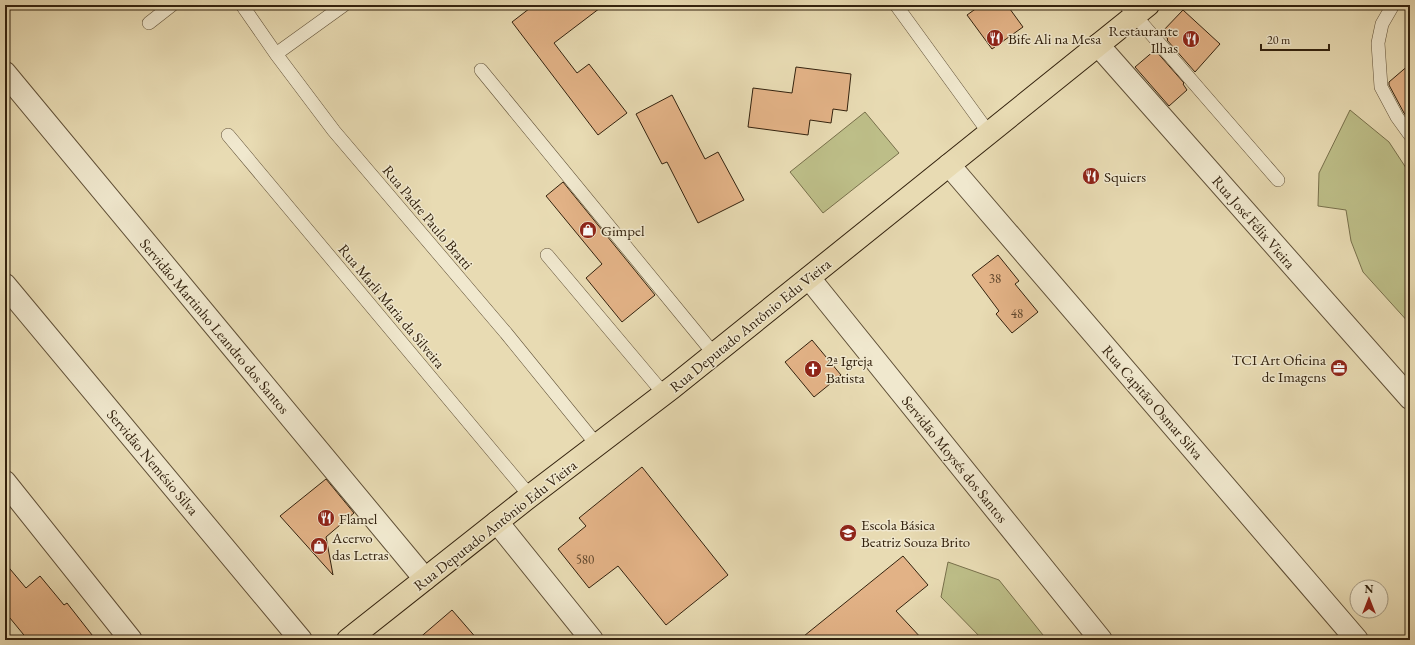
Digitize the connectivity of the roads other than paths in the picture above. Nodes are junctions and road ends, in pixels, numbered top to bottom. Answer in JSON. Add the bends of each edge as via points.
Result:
{"nodes":[{"id":1,"x":172,"y":5,"type":"edge"},
{"id":2,"x":242,"y":5,"type":"edge"},
{"id":3,"x":344,"y":5,"type":"edge"},
{"id":4,"x":896,"y":5,"type":"edge"},
{"id":5,"x":1393,"y":5,"type":"edge"},
{"id":6,"x":1136,"y":8,"type":"edge"},
{"id":7,"x":149,"y":23,"type":"dead end"},
{"id":8,"x":1098,"y":45,"type":"junction"},
{"id":9,"x":276,"y":54,"type":"junction"},
{"id":10,"x":481,"y":70,"type":"dead end"},
{"id":11,"x":5,"y":73,"type":"edge"},
{"id":12,"x":989,"y":133,"type":"junction"},
{"id":13,"x":1410,"y":135,"type":"edge"},
{"id":14,"x":228,"y":136,"type":"dead end"},
{"id":15,"x":949,"y":165,"type":"junction"},
{"id":16,"x":1278,"y":180,"type":"dead end"},
{"id":17,"x":547,"y":255,"type":"dead end"},
{"id":18,"x":808,"y":278,"type":"junction"},
{"id":19,"x":5,"y":285,"type":"edge"},
{"id":20,"x":714,"y":354,"type":"junction"},
{"id":21,"x":664,"y":394,"type":"junction"},
{"id":22,"x":1410,"y":398,"type":"edge"},
{"id":23,"x":597,"y":445,"type":"junction"},
{"id":24,"x":5,"y":482,"type":"edge"},
{"id":25,"x":530,"y":496,"type":"junction"},
{"id":26,"x":497,"y":522,"type":"junction"},
{"id":27,"x":425,"y":579,"type":"junction"},
{"id":28,"x":131,"y":640,"type":"edge"},
{"id":29,"x":301,"y":640,"type":"edge"},
{"id":30,"x":348,"y":640,"type":"edge"},
{"id":31,"x":592,"y":640,"type":"edge"},
{"id":32,"x":1101,"y":640,"type":"edge"},
{"id":33,"x":1357,"y":640,"type":"edge"}],
"edges":[{"from":1,"to":7,"type":"lane"},
{"from":2,"to":9,"type":"lane","name":"Rua Padre Paulo Bratti"},
{"from":3,"to":9,"type":"lane"},
{"from":4,"to":12,"type":"lane"},
{"from":5,"to":13,"type":"lane","via":[[1382,24],[1378,43],[1381,87]]},
{"from":6,"to":8,"type":"main road","name":"Rua Deputado Antônio Edu Vieira"},
{"from":6,"to":16,"type":"lane"},
{"from":8,"to":12,"type":"main road","name":"Rua Deputado Antônio Edu Vieira"},
{"from":8,"to":22,"type":"street","name":"Rua José Félix Vieira"},
{"from":9,"to":23,"type":"lane","name":"Rua Padre Paulo Bratti","via":[[334,131]]},
{"from":10,"to":20,"type":"lane"},
{"from":11,"to":27,"type":"street","name":"Servidão Martinho Leandro dos Santos"},
{"from":12,"to":15,"type":"main road","name":"Rua Deputado Antônio Edu Vieira"},
{"from":14,"to":25,"type":"lane","name":"Rua Marli Maria da Silveira"},
{"from":15,"to":18,"type":"main road","name":"Rua Deputado Antônio Edu Vieira"},
{"from":15,"to":33,"type":"street","name":"Rua Capitão Osmar Silva"},
{"from":17,"to":21,"type":"lane"},
{"from":18,"to":20,"type":"main road","name":"Rua Deputado Antônio Edu Vieira"},
{"from":18,"to":32,"type":"street","name":"Servidão Moysés dos Santos"},
{"from":19,"to":29,"type":"street","name":"Servidão Nemésio Silva"},
{"from":20,"to":21,"type":"main road","name":"Rua Deputado Antônio Edu Vieira"},
{"from":21,"to":23,"type":"main road","name":"Rua Deputado Antônio Edu Vieira"},
{"from":23,"to":25,"type":"main road","name":"Rua Deputado Antônio Edu Vieira"},
{"from":24,"to":28,"type":"street"},
{"from":25,"to":26,"type":"main road","name":"Rua Deputado Antônio Edu Vieira"},
{"from":26,"to":27,"type":"main road","name":"Rua Deputado Antônio Edu Vieira"},
{"from":26,"to":31,"type":"street"},
{"from":27,"to":30,"type":"main road","name":"Rua Deputado Antônio Edu Vieira"}]}
